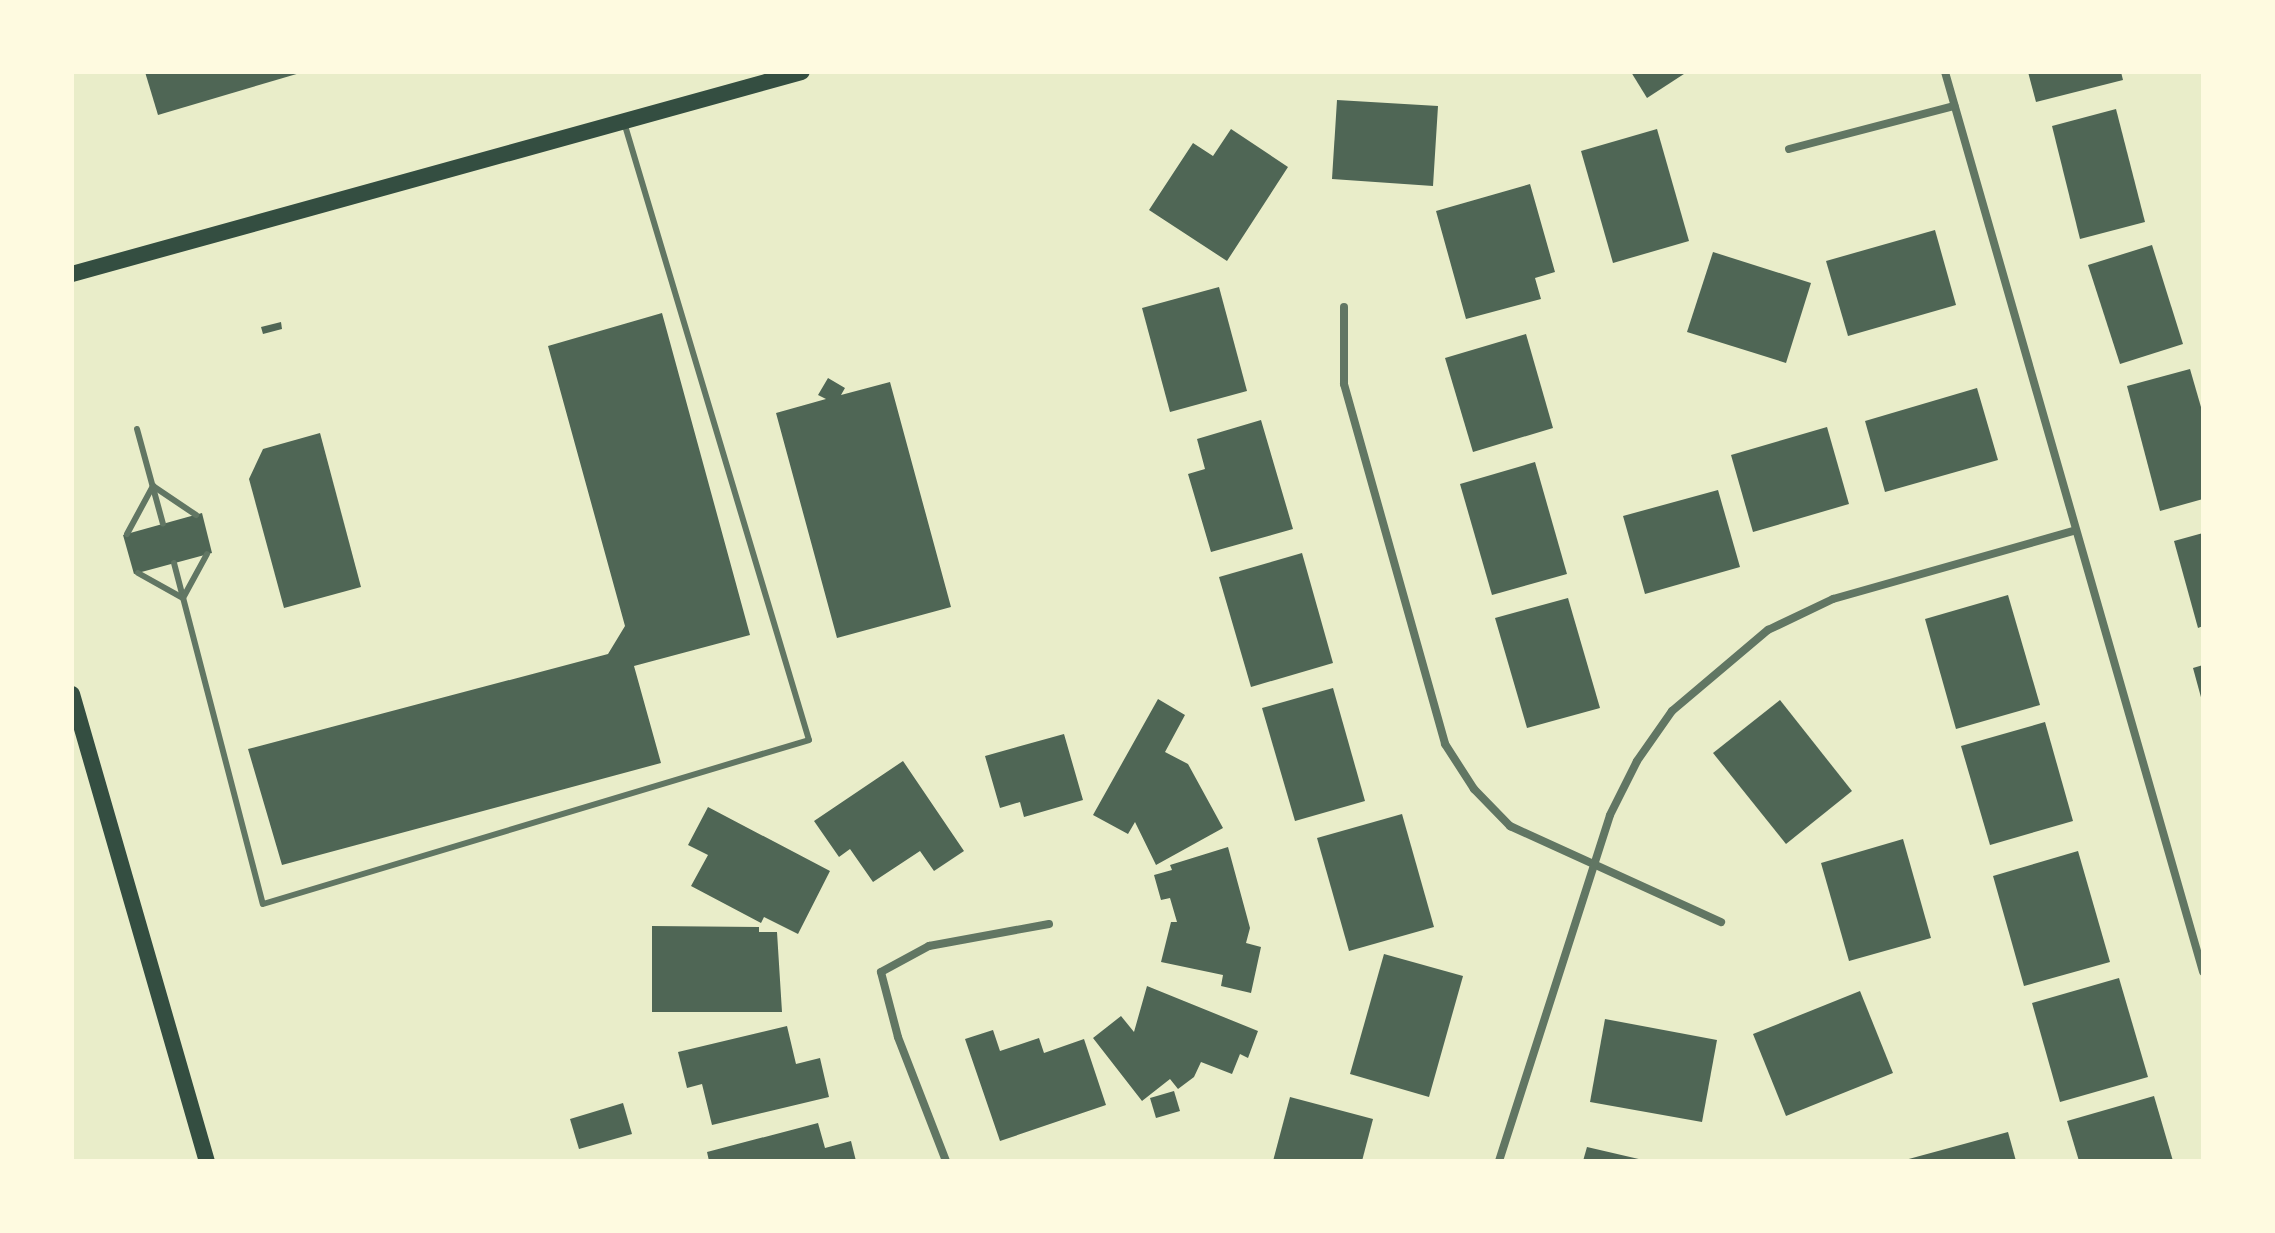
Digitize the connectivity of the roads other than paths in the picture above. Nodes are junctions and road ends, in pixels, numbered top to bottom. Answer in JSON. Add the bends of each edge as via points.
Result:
{"nodes":[{"id":1,"x":802,"y":72,"type":"edge"},
{"id":2,"x":1945,"y":72,"type":"edge"},
{"id":3,"x":1954,"y":106,"type":"junction"},
{"id":4,"x":623,"y":119,"type":"junction"},
{"id":5,"x":1789,"y":149,"type":"dead end"},
{"id":6,"x":72,"y":274,"type":"edge"},
{"id":7,"x":1344,"y":307,"type":"dead end"},
{"id":8,"x":137,"y":429,"type":"dead end"},
{"id":9,"x":153,"y":486,"type":"junction"},
{"id":10,"x":196,"y":515,"type":"dead end"},
{"id":11,"x":163,"y":524,"type":"dead end"},
{"id":12,"x":2074,"y":531,"type":"junction"},
{"id":13,"x":127,"y":534,"type":"dead end"},
{"id":14,"x":207,"y":554,"type":"dead end"},
{"id":15,"x":174,"y":563,"type":"dead end"},
{"id":16,"x":138,"y":573,"type":"dead end"},
{"id":17,"x":183,"y":598,"type":"junction"},
{"id":18,"x":72,"y":694,"type":"edge"},
{"id":19,"x":1592,"y":863,"type":"junction"},
{"id":20,"x":1721,"y":922,"type":"dead end"},
{"id":21,"x":1049,"y":924,"type":"dead end"},
{"id":22,"x":2203,"y":972,"type":"edge"},
{"id":23,"x":207,"y":1161,"type":"edge"},
{"id":24,"x":946,"y":1161,"type":"edge"},
{"id":25,"x":1499,"y":1161,"type":"edge"}],
"edges":[{"from":1,"to":4,"type":"main road"},
{"from":2,"to":3,"type":"street"},
{"from":3,"to":5,"type":"street"},
{"from":3,"to":12,"type":"street"},
{"from":4,"to":6,"type":"main road"},
{"from":4,"to":17,"type":"lane","via":[[809,740],[263,904]]},
{"from":7,"to":19,"type":"street","via":[[1344,384],[1445,744],[1474,789],[1510,826]]},
{"from":8,"to":9,"type":"lane"},
{"from":9,"to":10,"type":"lane"},
{"from":9,"to":11,"type":"lane"},
{"from":9,"to":13,"type":"lane"},
{"from":12,"to":19,"type":"street","via":[[1833,599],[1768,630],[1672,711],[1637,761]]},
{"from":12,"to":22,"type":"street"},
{"from":14,"to":17,"type":"lane"},
{"from":15,"to":17,"type":"lane"},
{"from":16,"to":17,"type":"lane"},
{"from":18,"to":23,"type":"main road"},
{"from":19,"to":20,"type":"street"},
{"from":19,"to":25,"type":"street"},
{"from":21,"to":24,"type":"street","via":[[929,946],[881,972],[898,1037]]}]}
